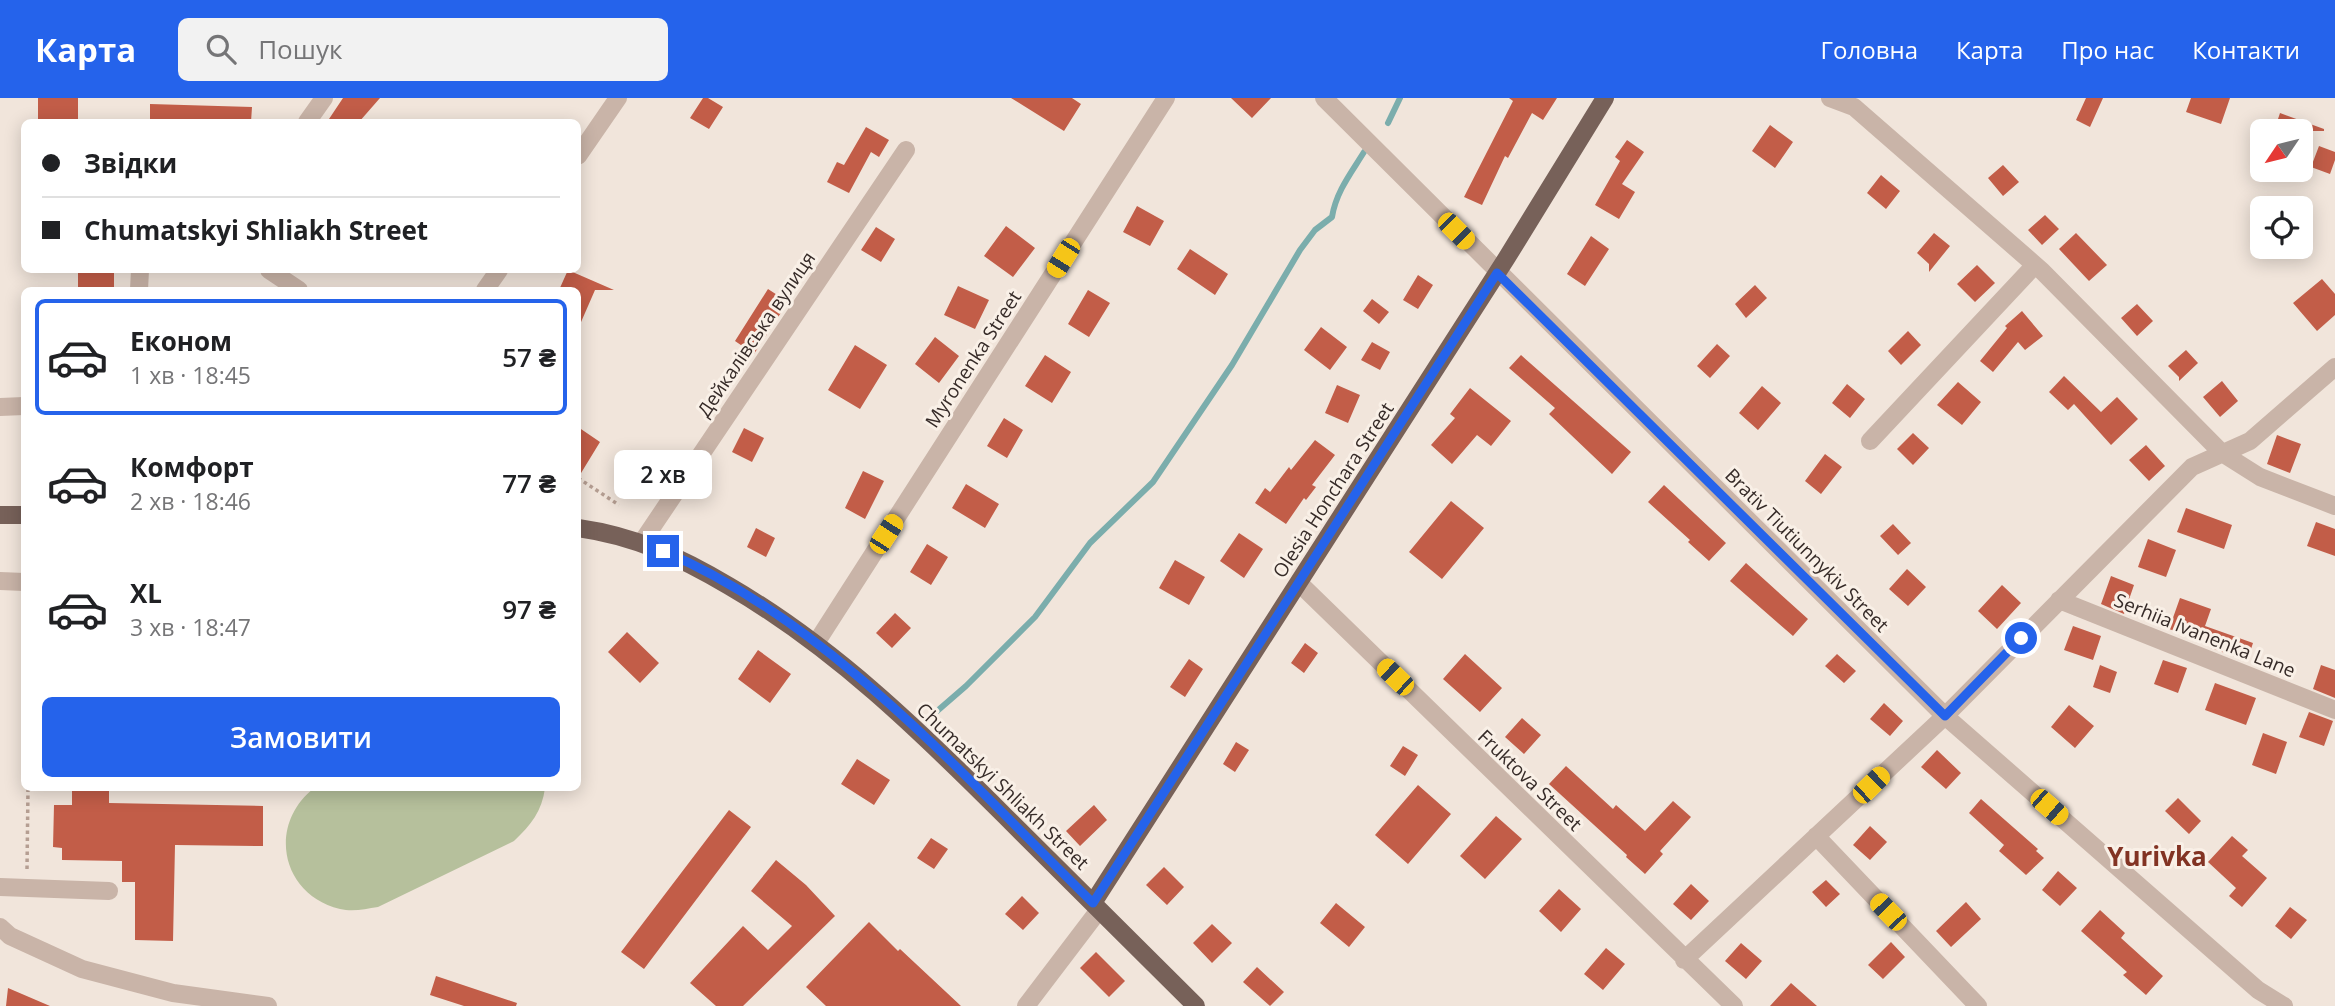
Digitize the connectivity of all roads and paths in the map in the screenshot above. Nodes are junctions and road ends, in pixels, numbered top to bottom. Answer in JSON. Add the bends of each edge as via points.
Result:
{"nodes":[{"id":1,"x":324,"y":98,"type":"edge"},
{"id":2,"x":618,"y":98,"type":"edge"},
{"id":3,"x":1166,"y":98,"type":"edge"},
{"id":4,"x":1324,"y":98,"type":"edge"},
{"id":5,"x":1605,"y":98,"type":"edge"},
{"id":6,"x":1830,"y":98,"type":"edge"},
{"id":7,"x":309,"y":119,"type":"edge"},
{"id":8,"x":906,"y":150,"type":"dead end"},
{"id":9,"x":581,"y":152,"type":"edge"},
{"id":10,"x":2035,"y":265,"type":"junction"},
{"id":11,"x":274,"y":273,"type":"edge"},
{"id":12,"x":1497,"y":273,"type":"junction"},
{"id":13,"x":294,"y":287,"type":"edge"},
{"id":14,"x":2335,"y":367,"type":"edge"},
{"id":15,"x":21,"y":406,"type":"edge"},
{"id":16,"x":0,"y":407,"type":"edge"},
{"id":17,"x":1870,"y":441,"type":"dead end"},
{"id":18,"x":2222,"y":453,"type":"junction"},
{"id":19,"x":581,"y":480,"type":"edge"},
{"id":20,"x":620,"y":505,"type":"dead end"},
{"id":21,"x":2335,"y":506,"type":"edge"},
{"id":22,"x":0,"y":515,"type":"edge"},
{"id":23,"x":21,"y":515,"type":"edge"},
{"id":24,"x":581,"y":529,"type":"edge"},
{"id":25,"x":642,"y":542,"type":"junction"},
{"id":26,"x":0,"y":581,"type":"edge"},
{"id":27,"x":21,"y":582,"type":"edge"},
{"id":28,"x":1299,"y":583,"type":"junction"},
{"id":29,"x":2059,"y":600,"type":"junction"},
{"id":30,"x":816,"y":643,"type":"junction"},
{"id":31,"x":2335,"y":709,"type":"edge"},
{"id":32,"x":1945,"y":716,"type":"junction"},
{"id":33,"x":27,"y":791,"type":"edge"},
{"id":34,"x":1816,"y":836,"type":"junction"},
{"id":35,"x":0,"y":887,"type":"edge"},
{"id":36,"x":27,"y":888,"type":"junction"},
{"id":37,"x":110,"y":891,"type":"dead end"},
{"id":38,"x":1096,"y":906,"type":"junction"},
{"id":39,"x":0,"y":927,"type":"edge"},
{"id":40,"x":1684,"y":960,"type":"junction"},
{"id":41,"x":268,"y":1006,"type":"edge"},
{"id":42,"x":1026,"y":1006,"type":"edge"},
{"id":43,"x":1196,"y":1006,"type":"edge"},
{"id":44,"x":1734,"y":1006,"type":"edge"},
{"id":45,"x":1978,"y":1006,"type":"edge"},
{"id":46,"x":2284,"y":1006,"type":"edge"}],
"edges":[{"from":1,"to":7,"type":"street"},
{"from":2,"to":9,"type":"street"},
{"from":3,"to":30,"type":"street","name":"Myronenka Street"},
{"from":4,"to":12,"type":"street","name":"Brativ Tiutiunnykiv Street"},
{"from":5,"to":12,"type":"main road","name":"Olesia Honchara Street"},
{"from":6,"to":10,"type":"street","via":[[1853,107]]},
{"from":8,"to":25,"type":"street","name":"Дейкалівська вулиця"},
{"from":10,"to":17,"type":"street"},
{"from":10,"to":18,"type":"street"},
{"from":11,"to":13,"type":"street"},
{"from":12,"to":28,"type":"main road","name":"Olesia Honchara Street"},
{"from":12,"to":32,"type":"street","name":"Brativ Tiutiunnykiv Street"},
{"from":14,"to":18,"type":"street","via":[[2250,440]]},
{"from":15,"to":16,"type":"street"},
{"from":18,"to":21,"type":"street","via":[[2260,477]]},
{"from":18,"to":29,"type":"street","via":[[2192,467]]},
{"from":19,"to":20,"type":"path"},
{"from":22,"to":23,"type":"main road"},
{"from":24,"to":25,"type":"main road","name":"Chumatskyi Shliakh Street"},
{"from":25,"to":30,"type":"main road","name":"Chumatskyi Shliakh Street","via":[[695,566]]},
{"from":26,"to":27,"type":"street"},
{"from":28,"to":38,"type":"main road","name":"Olesia Honchara Street"},
{"from":28,"to":40,"type":"street","name":"Fruktova Street"},
{"from":29,"to":31,"type":"street","name":"Serhiia Ivanenka Lane"},
{"from":29,"to":32,"type":"street"},
{"from":30,"to":38,"type":"main road","name":"Chumatskyi Shliakh Street","via":[[917,729]]},
{"from":32,"to":34,"type":"street"},
{"from":32,"to":46,"type":"street","name":"Brativ Tiutiunnykiv Street","via":[[2258,990]]},
{"from":33,"to":36,"type":"path"},
{"from":34,"to":40,"type":"street"},
{"from":34,"to":45,"type":"street"},
{"from":35,"to":36,"type":"street"},
{"from":36,"to":37,"type":"street"},
{"from":38,"to":42,"type":"street"},
{"from":38,"to":43,"type":"main road","name":"Chumatskyi Shliakh Street"},
{"from":39,"to":41,"type":"street","via":[[82,969],[173,993]]},
{"from":40,"to":44,"type":"street","name":"Fruktova Street"}]}
